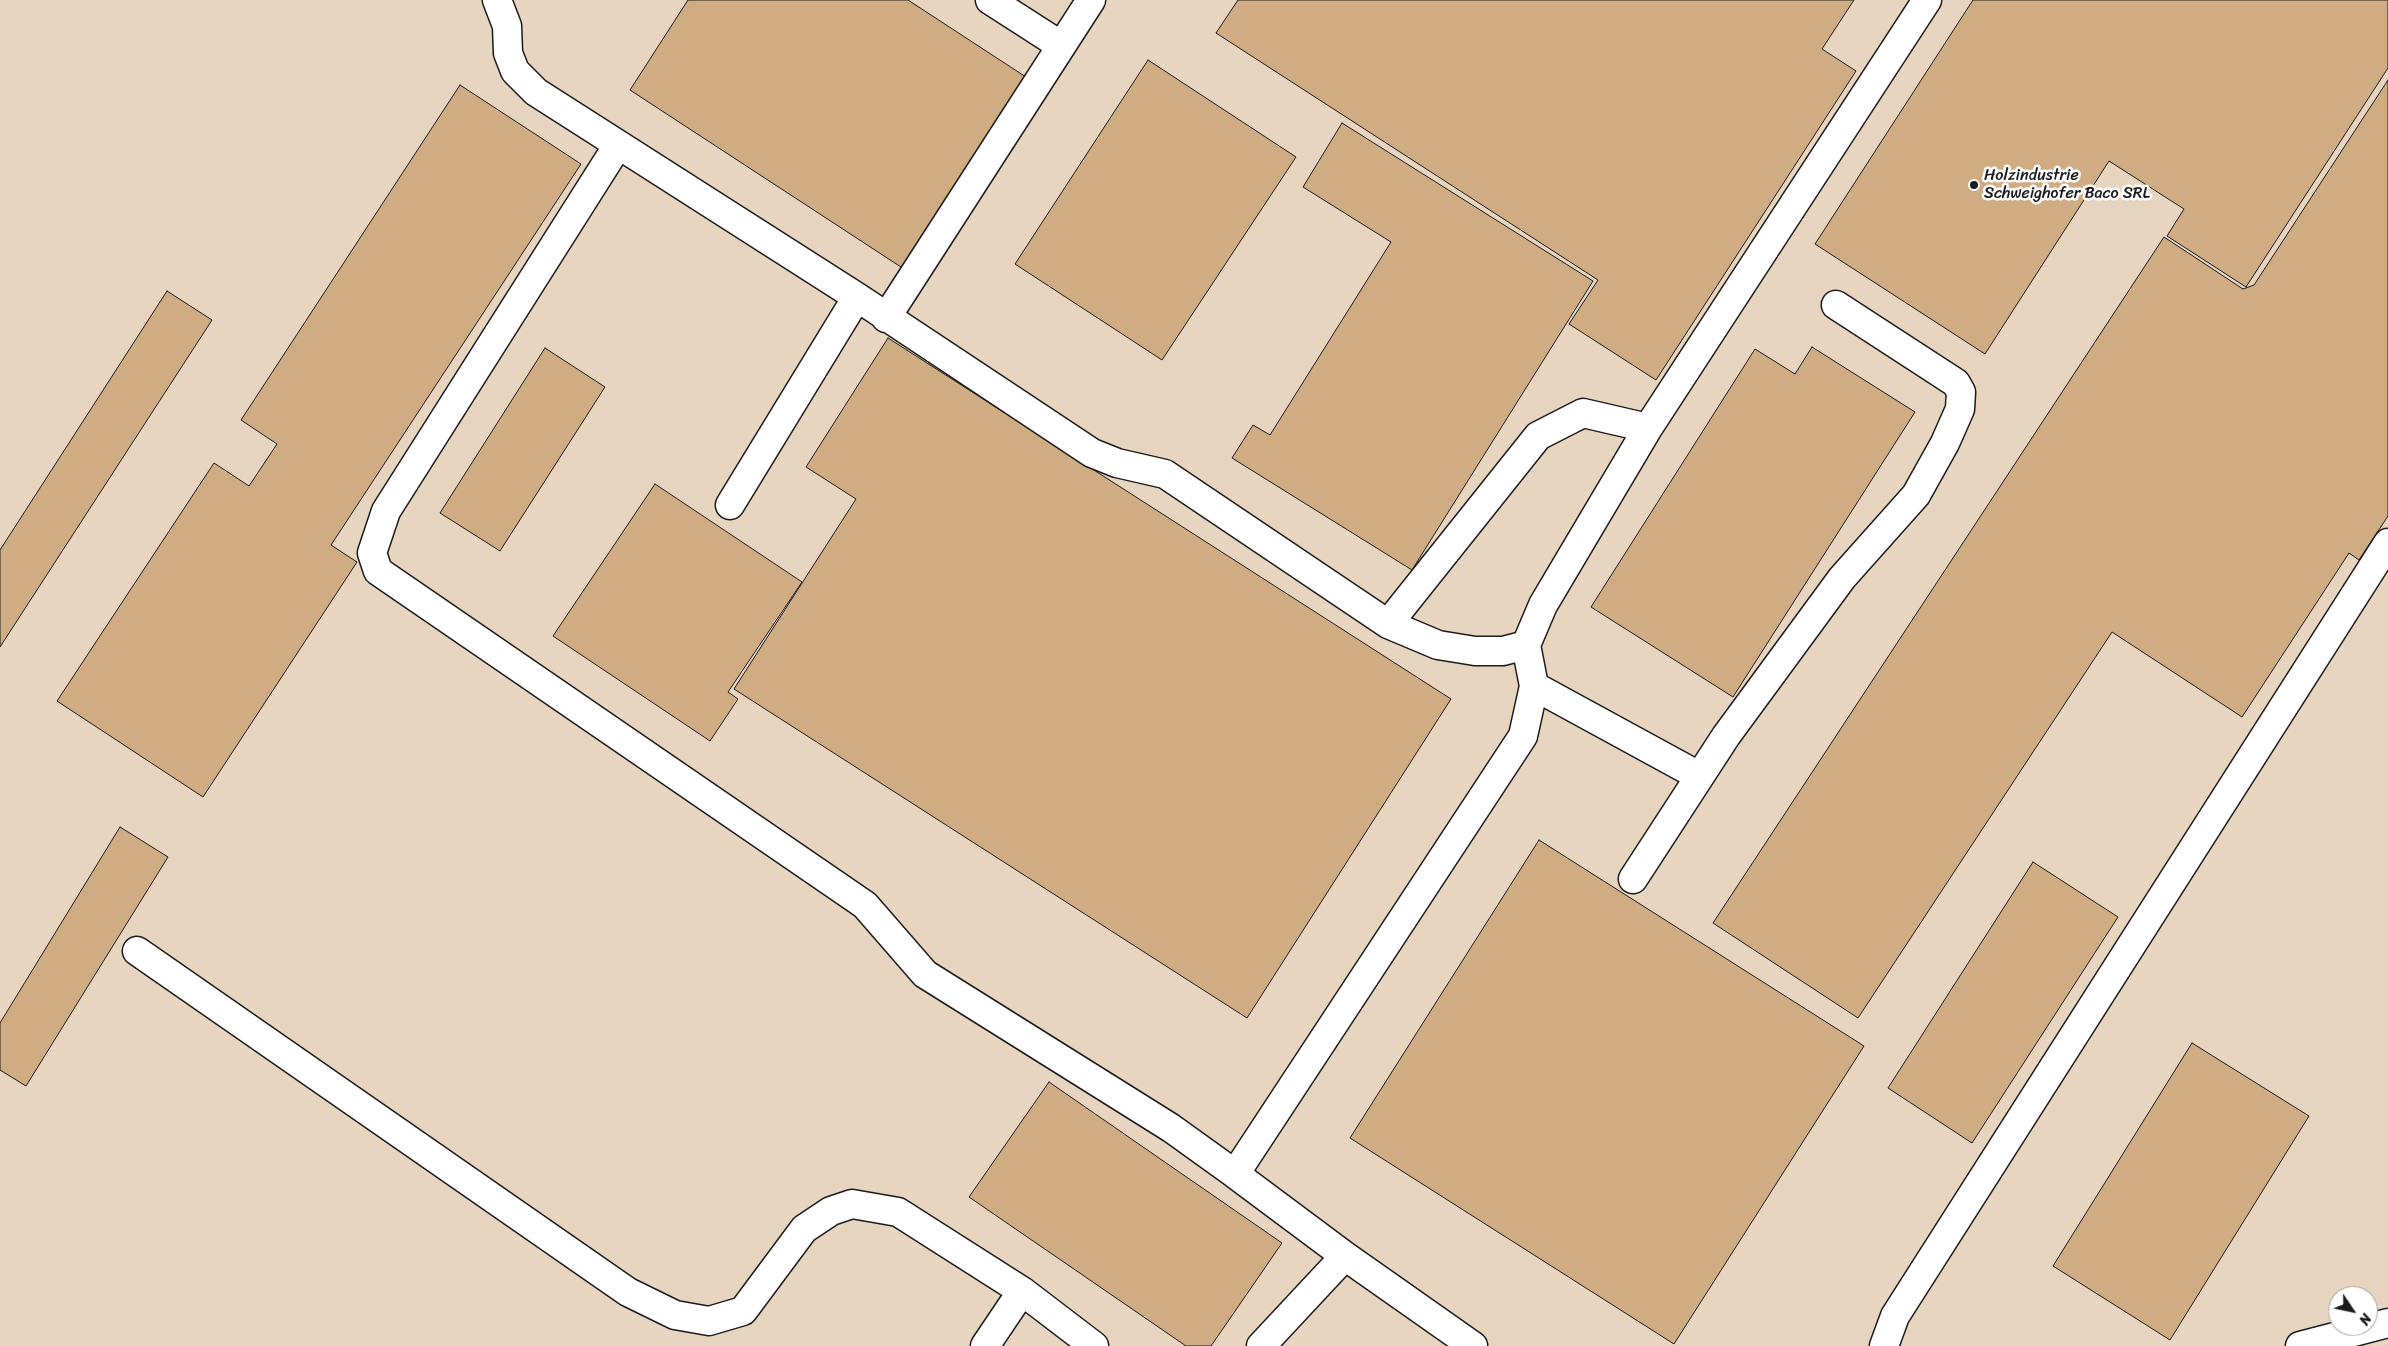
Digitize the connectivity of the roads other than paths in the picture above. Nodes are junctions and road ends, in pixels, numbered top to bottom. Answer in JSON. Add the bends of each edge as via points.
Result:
{"nodes":[{"id":1,"x":497,"y":0,"type":"edge"},
{"id":2,"x":990,"y":0,"type":"edge"},
{"id":3,"x":1091,"y":0,"type":"edge"},
{"id":4,"x":1927,"y":0,"type":"edge"},
{"id":5,"x":1060,"y":45,"type":"junction"},
{"id":6,"x":618,"y":145,"type":"junction"},
{"id":7,"x":857,"y":297,"type":"junction"},
{"id":8,"x":1836,"y":304,"type":"dead end"},
{"id":9,"x":886,"y":318,"type":"junction"},
{"id":10,"x":1648,"y":428,"type":"junction"},
{"id":11,"x":730,"y":505,"type":"dead end"},
{"id":12,"x":2388,"y":543,"type":"edge"},
{"id":13,"x":1388,"y":624,"type":"junction"},
{"id":14,"x":1526,"y":645,"type":"junction"},
{"id":15,"x":1534,"y":686,"type":"junction"},
{"id":16,"x":1699,"y":776,"type":"junction"},
{"id":17,"x":1633,"y":879,"type":"dead end"},
{"id":18,"x":137,"y":951,"type":"dead end"},
{"id":19,"x":1236,"y":1174,"type":"junction"},
{"id":20,"x":1345,"y":1256,"type":"junction"},
{"id":21,"x":1022,"y":1290,"type":"junction"},
{"id":22,"x":2388,"y":1323,"type":"edge"},
{"id":23,"x":985,"y":1346,"type":"edge"},
{"id":24,"x":1094,"y":1346,"type":"edge"},
{"id":25,"x":1261,"y":1346,"type":"edge"},
{"id":26,"x":1473,"y":1346,"type":"edge"},
{"id":27,"x":1884,"y":1346,"type":"edge"},
{"id":28,"x":2300,"y":1346,"type":"edge"}],
"edges":[{"from":1,"to":6,"type":"lane","via":[[507,26],[508,53],[514,71],[536,92]]},
{"from":2,"to":5,"type":"lane"},
{"from":3,"to":5,"type":"lane"},
{"from":4,"to":10,"type":"lane"},
{"from":5,"to":9,"type":"lane"},
{"from":6,"to":7,"type":"lane"},
{"from":6,"to":19,"type":"lane","via":[[386,511],[372,553],[378,571],[865,905],[926,974],[1171,1128]]},
{"from":7,"to":9,"type":"lane"},
{"from":7,"to":11,"type":"lane"},
{"from":8,"to":16,"type":"lane","via":[[1956,383],[1961,392],[1960,409],[1916,495],[1842,578]]},
{"from":9,"to":13,"type":"lane","via":[[1092,453],[1117,463],[1165,474]]},
{"from":10,"to":13,"type":"lane","via":[[1583,413],[1538,436]]},
{"from":10,"to":14,"type":"lane","via":[[1543,605]]},
{"from":12,"to":27,"type":"lane","via":[[1900,1308]]},
{"from":13,"to":14,"type":"lane","via":[[1438,645],[1475,651],[1503,651]]},
{"from":14,"to":15,"type":"lane"},
{"from":15,"to":16,"type":"lane"},
{"from":15,"to":19,"type":"lane","via":[[1523,736]]},
{"from":16,"to":17,"type":"lane"},
{"from":18,"to":21,"type":"lane","via":[[628,1292],[675,1315],[709,1321],[743,1311],[804,1230],[831,1211],[852,1204],[898,1212]]},
{"from":19,"to":20,"type":"lane"},
{"from":20,"to":25,"type":"lane"},
{"from":20,"to":26,"type":"lane"},
{"from":21,"to":23,"type":"lane"},
{"from":21,"to":24,"type":"lane"},
{"from":22,"to":28,"type":"lane"}]}
